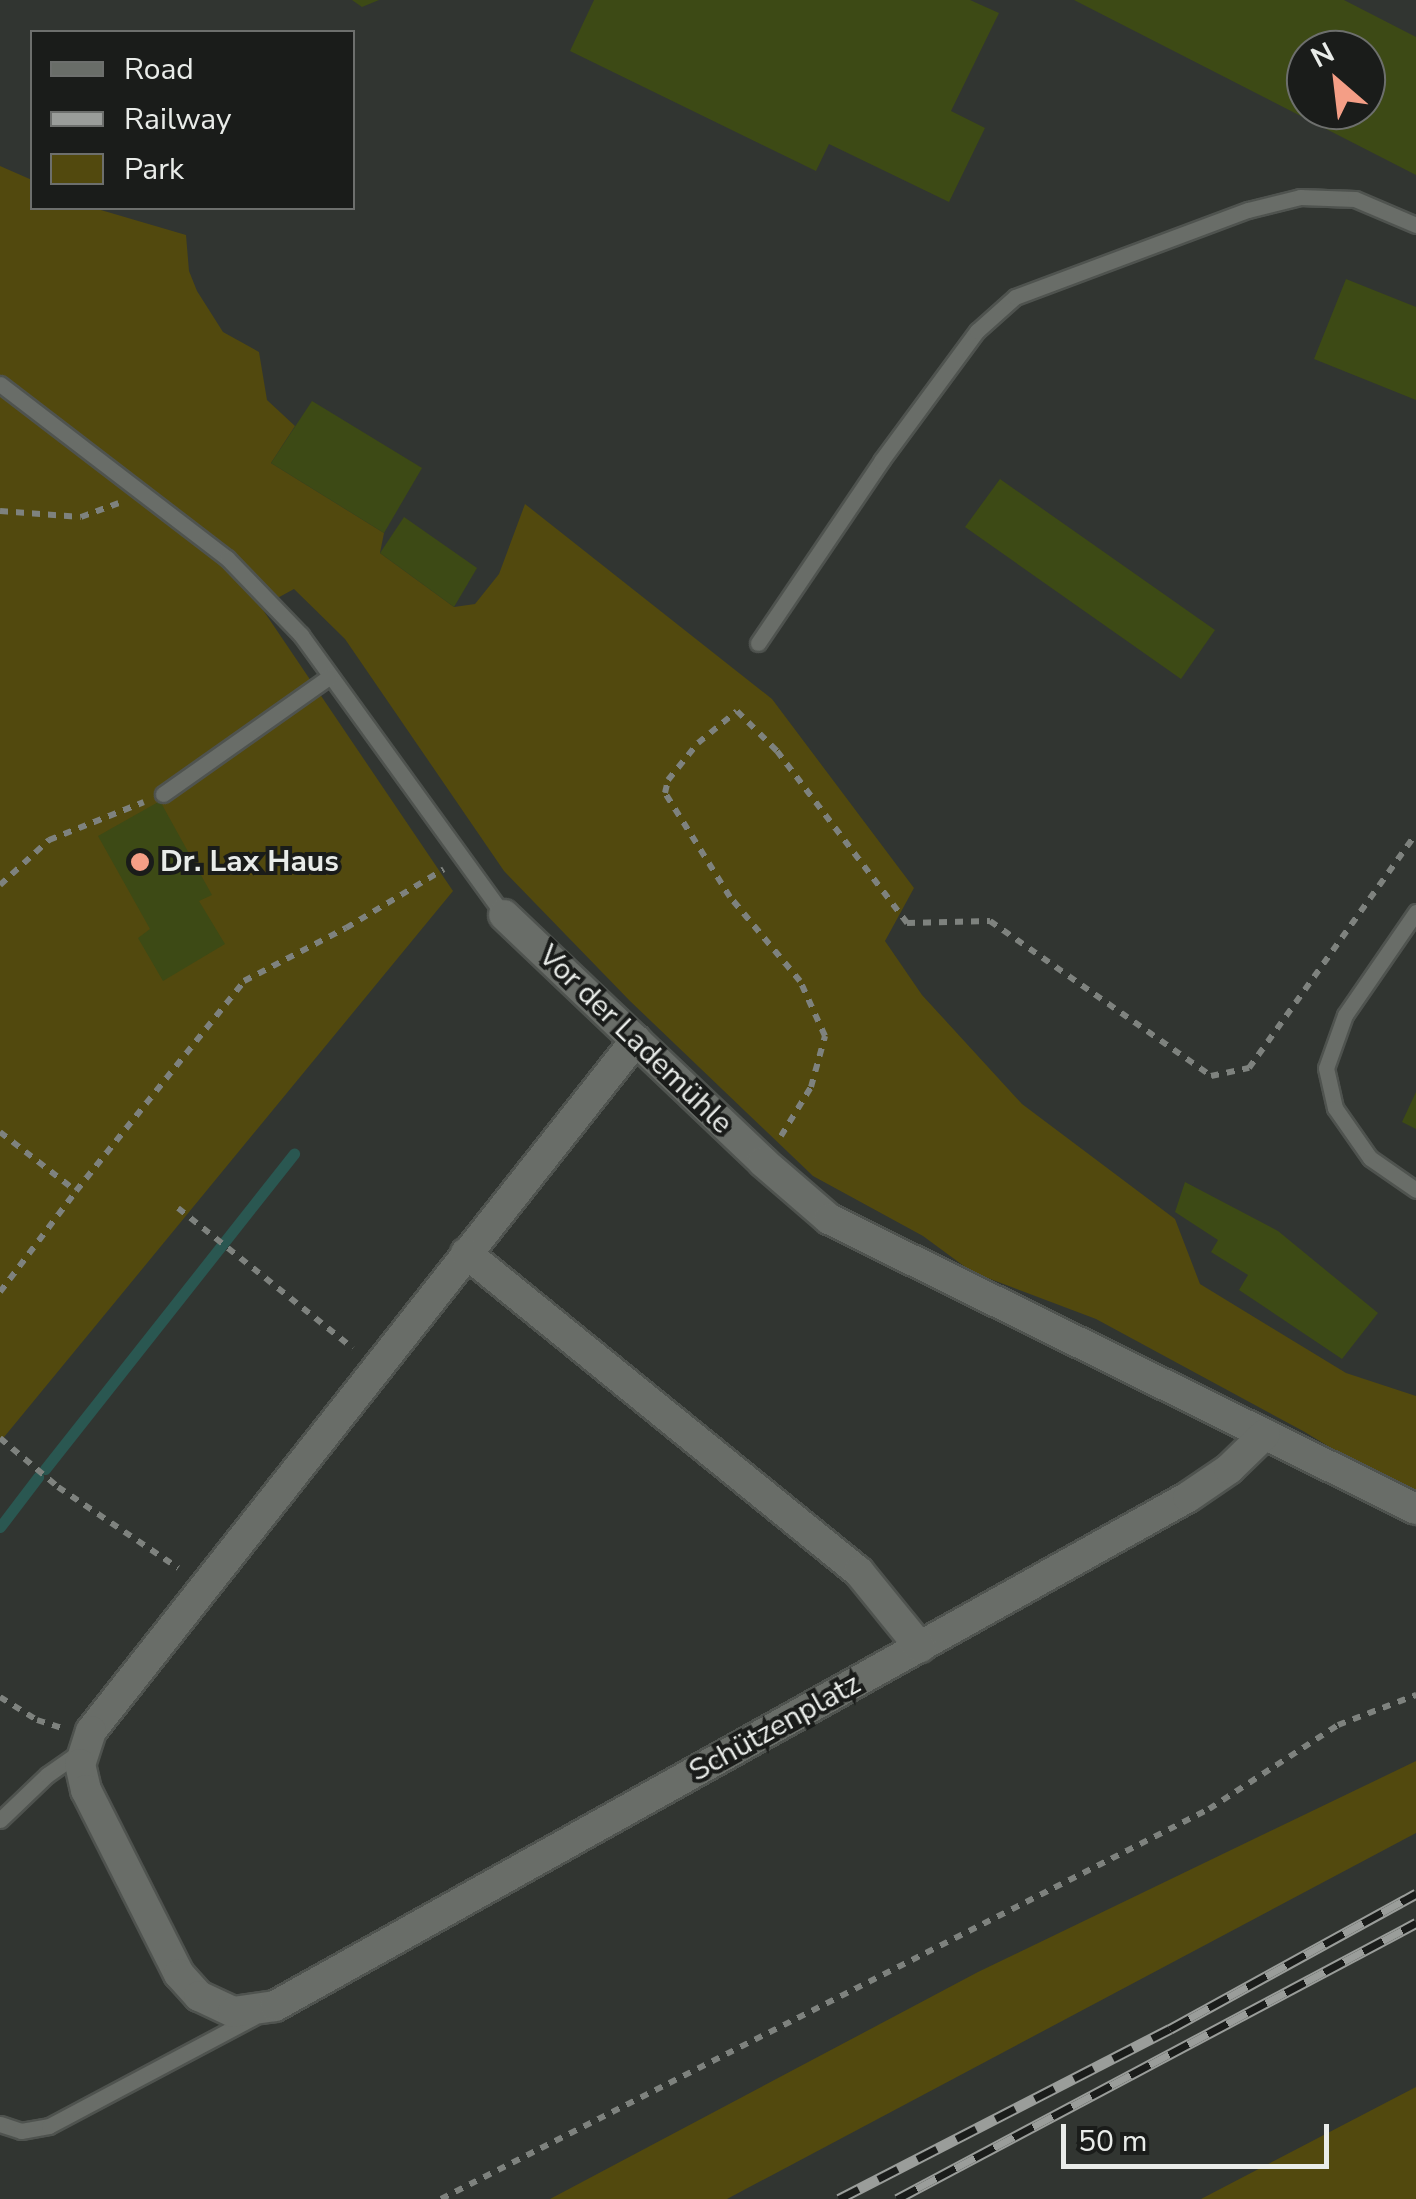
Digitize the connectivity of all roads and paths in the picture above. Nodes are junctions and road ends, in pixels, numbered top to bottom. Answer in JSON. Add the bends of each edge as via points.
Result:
{"nodes":[{"id":1,"x":1416,"y":225,"type":"edge"},
{"id":2,"x":0,"y":384,"type":"edge"},
{"id":3,"x":144,"y":494,"type":"junction"},
{"id":4,"x":0,"y":511,"type":"edge"},
{"id":5,"x":758,"y":643,"type":"dead end"},
{"id":6,"x":330,"y":676,"type":"junction"},
{"id":7,"x":163,"y":794,"type":"joint"},
{"id":8,"x":1416,"y":834,"type":"edge"},
{"id":9,"x":462,"y":858,"type":"junction"},
{"id":10,"x":0,"y":885,"type":"edge"},
{"id":11,"x":1416,"y":912,"type":"edge"},
{"id":12,"x":504,"y":915,"type":"joint"},
{"id":13,"x":636,"y":1040,"type":"junction"},
{"id":14,"x":0,"y":1132,"type":"edge"},
{"id":15,"x":763,"y":1162,"type":"junction"},
{"id":16,"x":1416,"y":1190,"type":"edge"},
{"id":17,"x":76,"y":1191,"type":"junction"},
{"id":18,"x":178,"y":1208,"type":"dead end"},
{"id":19,"x":466,"y":1254,"type":"junction"},
{"id":20,"x":0,"y":1292,"type":"edge"},
{"id":21,"x":376,"y":1367,"type":"junction"},
{"id":22,"x":1264,"y":1434,"type":"junction"},
{"id":23,"x":0,"y":1438,"type":"edge"},
{"id":24,"x":1416,"y":1509,"type":"edge"},
{"id":25,"x":206,"y":1581,"type":"junction"},
{"id":26,"x":920,"y":1647,"type":"junction"},
{"id":27,"x":1416,"y":1695,"type":"edge"},
{"id":28,"x":0,"y":1697,"type":"edge"},
{"id":29,"x":86,"y":1744,"type":"junction"},
{"id":30,"x":0,"y":1820,"type":"edge"},
{"id":31,"x":275,"y":2006,"type":"junction"},
{"id":32,"x":0,"y":2124,"type":"edge"},
{"id":33,"x":441,"y":2199,"type":"edge"}],
"edges":[{"from":1,"to":5,"type":"lane","via":[[1355,199],[1300,197],[1014,297],[985,320]]},
{"from":2,"to":3,"type":"lane","name":"Vor der Lademühle"},
{"from":3,"to":4,"type":"path","via":[[81,516]]},
{"from":3,"to":6,"type":"lane","name":"Vor der Lademühle","via":[[227,558]]},
{"from":6,"to":7,"type":"lane"},
{"from":6,"to":9,"type":"lane","name":"Vor der Lademühle"},
{"from":7,"to":10,"type":"path","via":[[49,840]]},
{"from":8,"to":15,"type":"path","via":[[1249,1068],[1211,1076],[990,921],[907,923],[776,751],[737,711],[698,744],[665,786],[708,866],[800,981],[825,1036],[811,1088]]},
{"from":9,"to":12,"type":"lane","name":"Vor der Lademühle"},
{"from":9,"to":17,"type":"path","via":[[244,981]]},
{"from":11,"to":16,"type":"lane","via":[[1344,1015],[1326,1068],[1335,1108],[1370,1158]]},
{"from":12,"to":13,"type":"street","name":"Vor der Lademühle"},
{"from":13,"to":15,"type":"street","name":"Vor der Lademühle"},
{"from":13,"to":19,"type":"street"},
{"from":14,"to":17,"type":"path"},
{"from":15,"to":22,"type":"street","name":"Vor der Lademühle","via":[[852,1233]]},
{"from":17,"to":20,"type":"path"},
{"from":18,"to":21,"type":"path"},
{"from":19,"to":21,"type":"street"},
{"from":19,"to":26,"type":"street","via":[[859,1572]]},
{"from":21,"to":25,"type":"street"},
{"from":22,"to":24,"type":"street","name":"Vor der Lademühle"},
{"from":22,"to":26,"type":"street","name":"Schützenplatz","via":[[1188,1497]]},
{"from":23,"to":25,"type":"path","via":[[154,1555]]},
{"from":25,"to":29,"type":"street","via":[[106,1707]]},
{"from":26,"to":31,"type":"street","name":"Schützenplatz"},
{"from":27,"to":33,"type":"path","via":[[1323,1732],[1209,1809]]},
{"from":28,"to":29,"type":"path"},
{"from":29,"to":30,"type":"lane"},
{"from":29,"to":31,"type":"street","via":[[80,1764],[86,1790],[189,1986],[234,2012]]},
{"from":31,"to":32,"type":"lane","via":[[49,2126],[22,2131]]}]}
